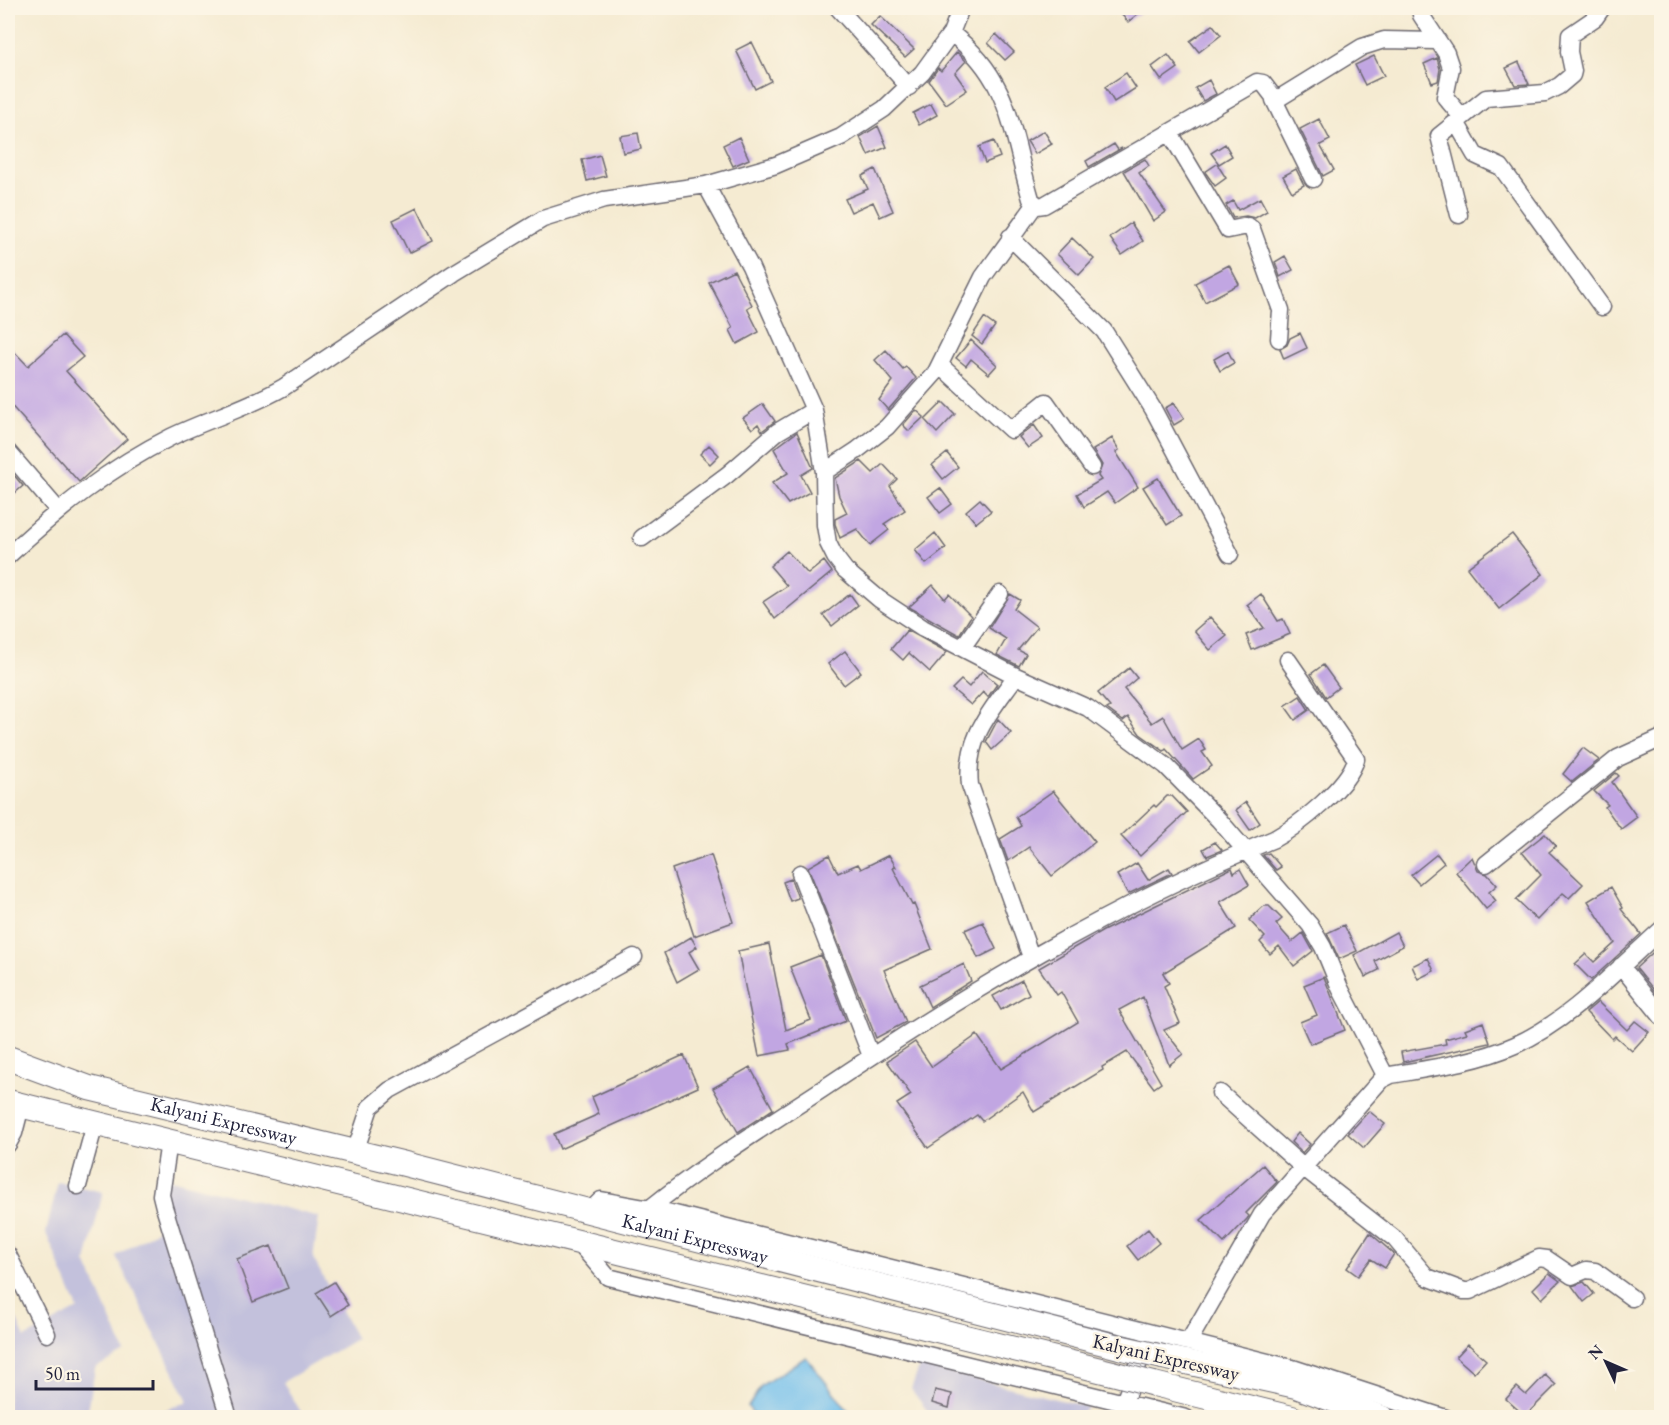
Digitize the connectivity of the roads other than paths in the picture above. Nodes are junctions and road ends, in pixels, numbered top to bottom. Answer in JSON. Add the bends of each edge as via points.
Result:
{"nodes":[{"id":1,"x":838,"y":8,"type":"edge"},
{"id":2,"x":961,"y":8,"type":"edge"},
{"id":3,"x":1421,"y":8,"type":"edge"},
{"id":4,"x":1602,"y":8,"type":"edge"},
{"id":5,"x":951,"y":33,"type":"junction"},
{"id":6,"x":1437,"y":41,"type":"junction"},
{"id":7,"x":909,"y":87,"type":"junction"},
{"id":8,"x":1274,"y":99,"type":"junction"},
{"id":9,"x":1459,"y":120,"type":"junction"},
{"id":10,"x":1170,"y":133,"type":"junction"},
{"id":11,"x":1313,"y":179,"type":"dead end"},
{"id":12,"x":706,"y":185,"type":"junction"},
{"id":13,"x":1035,"y":205,"type":"junction"},
{"id":14,"x":1460,"y":214,"type":"dead end"},
{"id":15,"x":1010,"y":237,"type":"junction"},
{"id":16,"x":1602,"y":307,"type":"dead end"},
{"id":17,"x":1279,"y":339,"type":"dead end"},
{"id":18,"x":941,"y":366,"type":"junction"},
{"id":19,"x":814,"y":410,"type":"junction"},
{"id":20,"x":8,"y":453,"type":"edge"},
{"id":21,"x":1092,"y":467,"type":"dead end"},
{"id":22,"x":824,"y":472,"type":"junction"},
{"id":23,"x":57,"y":509,"type":"junction"},
{"id":24,"x":642,"y":538,"type":"dead end"},
{"id":25,"x":1230,"y":555,"type":"dead end"},
{"id":26,"x":8,"y":556,"type":"edge"},
{"id":27,"x":1000,"y":594,"type":"dead end"},
{"id":28,"x":962,"y":648,"type":"junction"},
{"id":29,"x":1288,"y":660,"type":"dead end"},
{"id":30,"x":1016,"y":675,"type":"junction"},
{"id":31,"x":1662,"y":738,"type":"edge"},
{"id":32,"x":1245,"y":851,"type":"junction"},
{"id":33,"x":1486,"y":864,"type":"dead end"},
{"id":34,"x":800,"y":873,"type":"dead end"},
{"id":35,"x":1662,"y":929,"type":"edge"},
{"id":36,"x":634,"y":957,"type":"dead end"},
{"id":37,"x":1031,"y":957,"type":"junction"},
{"id":38,"x":1621,"y":966,"type":"junction"},
{"id":39,"x":1662,"y":1017,"type":"edge"},
{"id":40,"x":871,"y":1056,"type":"junction"},
{"id":41,"x":8,"y":1058,"type":"edge"},
{"id":42,"x":1386,"y":1077,"type":"junction"},
{"id":43,"x":1220,"y":1093,"type":"dead end"},
{"id":44,"x":14,"y":1104,"type":"edge"},
{"id":45,"x":95,"y":1124,"type":"junction"},
{"id":46,"x":169,"y":1142,"type":"junction"},
{"id":47,"x":8,"y":1144,"type":"edge"},
{"id":48,"x":355,"y":1152,"type":"junction"},
{"id":49,"x":1304,"y":1168,"type":"junction"},
{"id":50,"x":78,"y":1186,"type":"dead end"},
{"id":51,"x":649,"y":1209,"type":"junction"},
{"id":52,"x":590,"y":1211,"type":"junction"},
{"id":53,"x":578,"y":1242,"type":"junction"},
{"id":54,"x":8,"y":1255,"type":"edge"},
{"id":55,"x":1632,"y":1298,"type":"dead end"},
{"id":56,"x":1150,"y":1331,"type":"junction"},
{"id":57,"x":47,"y":1334,"type":"dead end"},
{"id":58,"x":1189,"y":1341,"type":"junction"},
{"id":59,"x":1124,"y":1402,"type":"junction"},
{"id":60,"x":227,"y":1411,"type":"dead end"},
{"id":61,"x":1115,"y":1418,"type":"edge"},
{"id":62,"x":1186,"y":1418,"type":"edge"},
{"id":63,"x":1292,"y":1418,"type":"edge"},
{"id":64,"x":1382,"y":1418,"type":"edge"},
{"id":65,"x":1446,"y":1418,"type":"edge"}],
"edges":[{"from":1,"to":7,"type":"street"},
{"from":2,"to":5,"type":"street"},
{"from":3,"to":6,"type":"street","via":[[1421,15]]},
{"from":4,"to":9,"type":"street","via":[[1595,18],[1570,34],[1573,71],[1559,86],[1545,93],[1486,98]]},
{"from":5,"to":7,"type":"street"},
{"from":5,"to":13,"type":"street","via":[[978,56],[998,86]]},
{"from":6,"to":8,"type":"street","via":[[1384,40],[1362,46],[1280,99]]},
{"from":6,"to":9,"type":"street","via":[[1452,72],[1445,97]]},
{"from":7,"to":12,"type":"street","via":[[860,125],[814,151]]},
{"from":8,"to":10,"type":"street","via":[[1263,83],[1257,82]]},
{"from":8,"to":11,"type":"street"},
{"from":9,"to":14,"type":"street","via":[[1438,139]]},
{"from":9,"to":16,"type":"street","via":[[1475,155],[1501,167]]},
{"from":10,"to":13,"type":"street","via":[[1044,205]]},
{"from":10,"to":17,"type":"street","via":[[1228,230],[1248,226],[1252,230],[1281,310]]},
{"from":12,"to":19,"type":"street","via":[[750,266]]},
{"from":12,"to":23,"type":"street","via":[[583,205],[531,225],[284,387],[157,444]]},
{"from":13,"to":15,"type":"street"},
{"from":15,"to":18,"type":"street","via":[[972,297]]},
{"from":15,"to":25,"type":"street","via":[[1104,331],[1153,409]]},
{"from":18,"to":21,"type":"street","via":[[1011,430],[1046,402]]},
{"from":18,"to":22,"type":"street","via":[[887,427]]},
{"from":19,"to":22,"type":"street"},
{"from":19,"to":24,"type":"street","via":[[777,432]]},
{"from":20,"to":23,"type":"street"},
{"from":22,"to":28,"type":"street","via":[[825,525],[835,557],[845,570],[879,599]]},
{"from":23,"to":26,"type":"street"},
{"from":27,"to":28,"type":"street"},
{"from":28,"to":30,"type":"street"},
{"from":29,"to":32,"type":"street","via":[[1356,759],[1346,778],[1298,824]]},
{"from":30,"to":32,"type":"street","via":[[1080,703],[1124,732],[1182,782]]},
{"from":30,"to":37,"type":"street","via":[[974,737],[968,766],[970,785]]},
{"from":31,"to":33,"type":"street","via":[[1618,758]]},
{"from":32,"to":37,"type":"street"},
{"from":32,"to":42,"type":"street","via":[[1316,934]]},
{"from":34,"to":40,"type":"street"},
{"from":35,"to":38,"type":"street"},
{"from":36,"to":48,"type":"street","via":[[390,1090],[370,1107]]},
{"from":37,"to":40,"type":"street"},
{"from":38,"to":39,"type":"street"},
{"from":38,"to":42,"type":"street","via":[[1560,1018],[1525,1041],[1471,1059]]},
{"from":40,"to":51,"type":"street","via":[[681,1183]]},
{"from":41,"to":48,"type":"highway","name":"Kalyani Expressway","via":[[89,1088]]},
{"from":42,"to":49,"type":"street"},
{"from":43,"to":49,"type":"street"},
{"from":44,"to":45,"type":"highway","name":"Kalyani Expressway"},
{"from":44,"to":47,"type":"street","via":[[14,1133]]},
{"from":45,"to":46,"type":"highway","name":"Kalyani Expressway"},
{"from":45,"to":50,"type":"street"},
{"from":46,"to":53,"type":"highway","name":"Kalyani Expressway"},
{"from":46,"to":60,"type":"street","via":[[163,1201]]},
{"from":48,"to":52,"type":"highway","name":"Kalyani Expressway"},
{"from":49,"to":55,"type":"street","via":[[1395,1239],[1427,1277],[1464,1291],[1539,1258],[1572,1276],[1595,1271]]},
{"from":49,"to":58,"type":"street","via":[[1262,1214]]},
{"from":51,"to":52,"type":"street","via":[[601,1200]]},
{"from":51,"to":56,"type":"street"},
{"from":52,"to":64,"type":"highway","name":"Kalyani Expressway","bridge":true,"via":[[1123,1348],[1296,1386]]},
{"from":53,"to":59,"type":"street","via":[[608,1277]]},
{"from":53,"to":63,"type":"highway","name":"Kalyani Expressway","bridge":true},
{"from":54,"to":57,"type":"street"},
{"from":56,"to":58,"type":"street"},
{"from":56,"to":59,"type":"street"},
{"from":58,"to":65,"type":"street","via":[[1296,1369]]},
{"from":59,"to":61,"type":"street"},
{"from":59,"to":62,"type":"street"}]}
